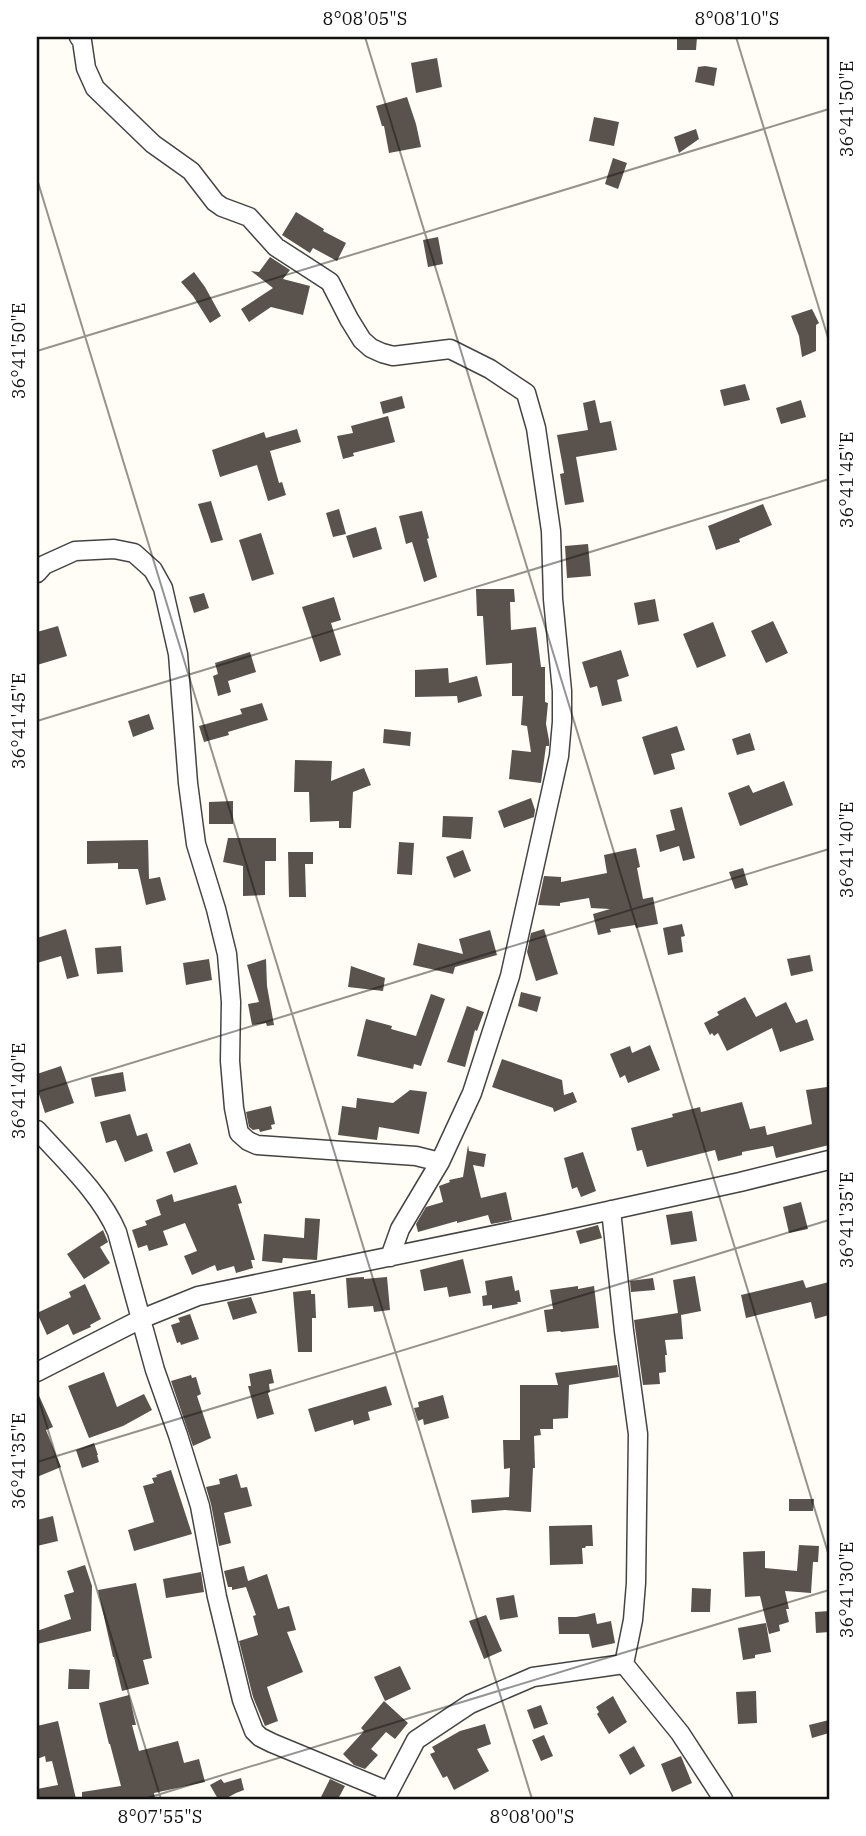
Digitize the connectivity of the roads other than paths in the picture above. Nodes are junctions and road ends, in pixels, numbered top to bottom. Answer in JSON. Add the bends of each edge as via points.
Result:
{"nodes":[{"id":1,"x":79,"y":37,"type":"edge"},
{"id":2,"x":37,"y":573,"type":"edge"},
{"id":3,"x":40,"y":1140,"type":"edge"},
{"id":4,"x":829,"y":1160,"type":"edge"},
{"id":5,"x":440,"y":1162,"type":"junction"},
{"id":6,"x":611,"y":1210,"type":"junction"},
{"id":7,"x":390,"y":1256,"type":"junction"},
{"id":8,"x":141,"y":1319,"type":"junction"},
{"id":9,"x":37,"y":1372,"type":"edge"},
{"id":10,"x":624,"y":1664,"type":"junction"},
{"id":11,"x":387,"y":1795,"type":"edge"},
{"id":12,"x":723,"y":1799,"type":"edge"}],
"edges":[{"from":1,"to":5,"type":"street","via":[[95,88],[153,144],[191,171],[215,202],[248,216],[276,247],[330,282],[349,320],[371,348],[393,356],[450,349],[526,393],[532,408],[551,531],[562,691],[559,756],[510,976],[472,1093]]},
{"from":2,"to":5,"type":"street","via":[[75,551],[114,549],[134,553],[153,570],[163,588],[178,654],[196,844],[227,954],[230,1062],[239,1133],[257,1145],[416,1156]]},
{"from":3,"to":8,"type":"street","via":[[97,1199],[114,1224]]},
{"from":4,"to":6,"type":"street"},
{"from":5,"to":7,"type":"street","via":[[400,1229]]},
{"from":6,"to":7,"type":"street"},
{"from":6,"to":10,"type":"street","via":[[638,1434],[636,1583]]},
{"from":7,"to":8,"type":"street","via":[[198,1296]]},
{"from":8,"to":9,"type":"street"},
{"from":8,"to":11,"type":"street","via":[[200,1506],[242,1700],[254,1731]]},
{"from":10,"to":11,"type":"street","via":[[533,1677],[470,1704],[416,1740]]},
{"from":10,"to":12,"type":"street","via":[[680,1733]]}]}
